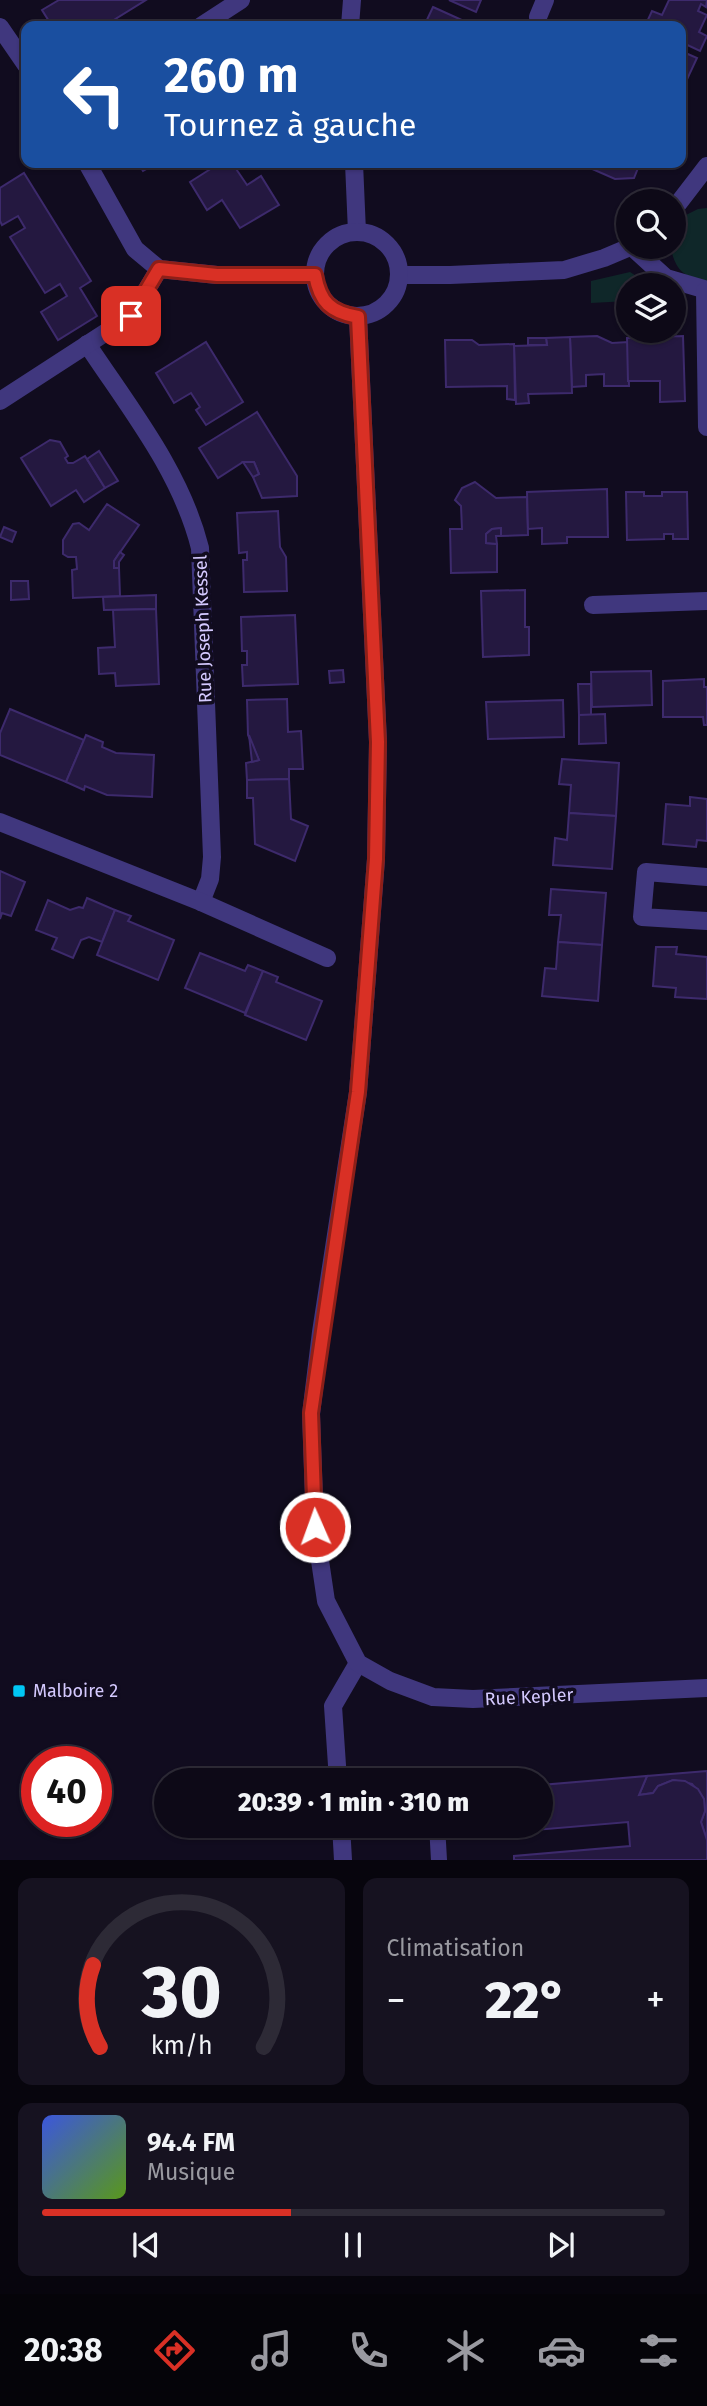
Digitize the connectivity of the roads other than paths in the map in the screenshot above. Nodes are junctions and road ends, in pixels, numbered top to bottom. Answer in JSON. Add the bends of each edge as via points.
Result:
{"nodes":[{"id":1,"x":241,"y":0,"type":"edge"},
{"id":2,"x":352,"y":0,"type":"edge"},
{"id":3,"x":545,"y":0,"type":"edge"},
{"id":4,"x":538,"y":18,"type":"dead end"},
{"id":5,"x":209,"y":21,"type":"edge"},
{"id":6,"x":350,"y":21,"type":"edge"},
{"id":7,"x":0,"y":27,"type":"edge"},
{"id":8,"x":21,"y":58,"type":"edge"},
{"id":9,"x":90,"y":168,"type":"edge"},
{"id":10,"x":354,"y":168,"type":"edge"},
{"id":11,"x":706,"y":169,"type":"edge"},
{"id":12,"x":686,"y":194,"type":"edge"},
{"id":13,"x":358,"y":232,"type":"junction"},
{"id":14,"x":616,"y":253,"type":"edge"},
{"id":15,"x":645,"y":259,"type":"edge"},
{"id":16,"x":159,"y":269,"type":"junction"},
{"id":17,"x":315,"y":275,"type":"junction"},
{"id":18,"x":400,"y":275,"type":"junction"},
{"id":19,"x":706,"y":290,"type":"edge"},
{"id":20,"x":358,"y":317,"type":"junction"},
{"id":21,"x":87,"y":344,"type":"junction"},
{"id":22,"x":0,"y":401,"type":"edge"},
{"id":23,"x":707,"y":426,"type":"edge"},
{"id":24,"x":707,"y":601,"type":"edge"},
{"id":25,"x":593,"y":605,"type":"dead end"},
{"id":26,"x":0,"y":822,"type":"edge"},
{"id":27,"x":707,"y":877,"type":"edge"},
{"id":28,"x":201,"y":902,"type":"junction"},
{"id":29,"x":707,"y":921,"type":"edge"},
{"id":30,"x":327,"y":958,"type":"dead end"},
{"id":31,"x":358,"y":1663,"type":"junction"},
{"id":32,"x":707,"y":1688,"type":"edge"},
{"id":33,"x":337,"y":1768,"type":"edge"},
{"id":34,"x":342,"y":1838,"type":"edge"},
{"id":35,"x":438,"y":1838,"type":"edge"},
{"id":36,"x":343,"y":1860,"type":"edge"},
{"id":37,"x":439,"y":1860,"type":"edge"}],
"edges":[{"from":1,"to":5,"type":"street"},
{"from":2,"to":6,"type":"street"},
{"from":3,"to":4,"type":"street"},
{"from":7,"to":8,"type":"street"},
{"from":9,"to":16,"type":"street","via":[[135,249]]},
{"from":10,"to":13,"type":"street"},
{"from":11,"to":12,"type":"street"},
{"from":13,"to":17,"type":"street","via":[[341,235],[327,245]]},
{"from":13,"to":18,"type":"street","via":[[374,235],[388,245],[397,258]]},
{"from":14,"to":18,"type":"street","via":[[564,270]]},
{"from":15,"to":19,"type":"street","via":[[666,278]]},
{"from":16,"to":17,"type":"street","via":[[217,275]]},
{"from":16,"to":21,"type":"street","via":[[131,316]]},
{"from":17,"to":20,"type":"street","via":[[318,291],[328,305],[341,314]]},
{"from":18,"to":20,"type":"street","via":[[397,291],[387,305]]},
{"from":19,"to":23,"type":"street"},
{"from":20,"to":31,"type":"street","via":[[378,742],[376,859],[358,1092],[311,1413],[315,1527],[326,1601]]},
{"from":21,"to":22,"type":"street"},
{"from":21,"to":28,"type":"street","name":"Rue Joseph Kessel","via":[[173,476],[200,548],[212,857]]},
{"from":24,"to":25,"type":"street"},
{"from":26,"to":28,"type":"street"},
{"from":27,"to":29,"type":"street","via":[[646,872],[642,917]]},
{"from":28,"to":30,"type":"street"},
{"from":31,"to":32,"type":"street","name":"Rue Kepler","via":[[433,1697]]},
{"from":31,"to":33,"type":"street","via":[[333,1706]]},
{"from":34,"to":36,"type":"street"},
{"from":35,"to":37,"type":"lane"}]}
